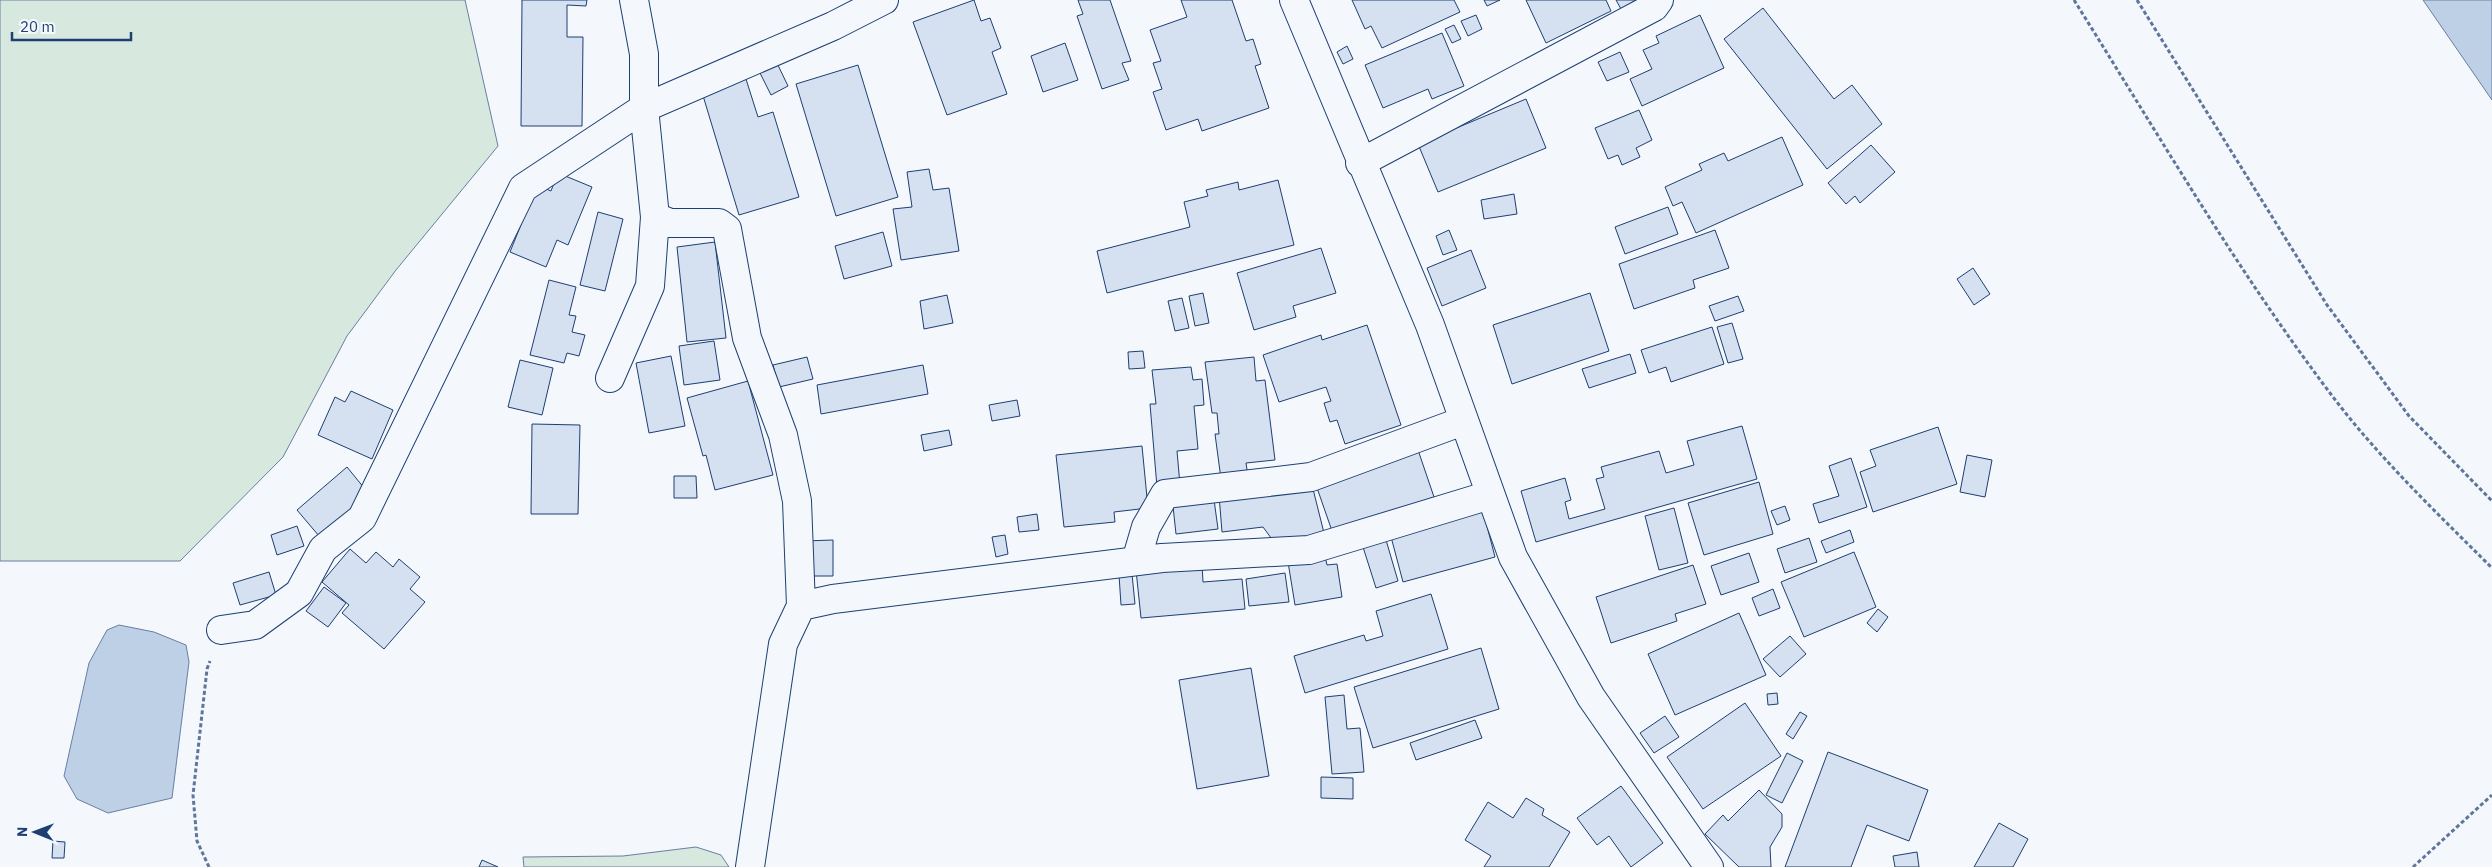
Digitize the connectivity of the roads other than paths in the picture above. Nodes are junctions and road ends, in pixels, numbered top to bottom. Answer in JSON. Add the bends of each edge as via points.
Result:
{"nodes":[{"id":1,"x":634,"y":0,"type":"edge"},
{"id":2,"x":884,"y":0,"type":"edge"},
{"id":3,"x":1294,"y":0,"type":"edge"},
{"id":4,"x":1660,"y":0,"type":"edge"},
{"id":5,"x":644,"y":108,"type":"junction"},
{"id":6,"x":1360,"y":162,"type":"junction"},
{"id":7,"x":655,"y":217,"type":"junction"},
{"id":8,"x":610,"y":378,"type":"dead end"},
{"id":9,"x":1464,"y":421,"type":"junction"},
{"id":10,"x":1490,"y":495,"type":"junction"},
{"id":11,"x":1136,"y":561,"type":"junction"},
{"id":12,"x":801,"y":606,"type":"junction"},
{"id":13,"x":221,"y":630,"type":"road end"},
{"id":14,"x":750,"y":867,"type":"edge"},
{"id":15,"x":1709,"y":867,"type":"edge"}],
"edges":[{"from":1,"to":5,"type":"street","via":[[644,54]]},
{"from":2,"to":5,"type":"street","via":[[833,26]]},
{"from":3,"to":6,"type":"street"},
{"from":4,"to":6,"type":"street","via":[[1654,7]]},
{"from":5,"to":7,"type":"street"},
{"from":5,"to":13,"type":"street","via":[[523,188],[362,518],[323,549],[299,593],[255,625]]},
{"from":6,"to":9,"type":"street","via":[[1430,325]]},
{"from":7,"to":8,"type":"street","via":[[650,286]]},
{"from":7,"to":12,"type":"street","via":[[670,223],[719,222],[727,229],[747,338],[783,435],[797,501]]},
{"from":9,"to":10,"type":"street"},
{"from":9,"to":11,"type":"street","via":[[1312,477],[1166,494],[1146,527]]},
{"from":10,"to":11,"type":"street","via":[[1309,550]]},
{"from":10,"to":15,"type":"street","via":[[1513,556],[1591,697]]},
{"from":11,"to":12,"type":"street","via":[[833,599]]},
{"from":12,"to":14,"type":"street","via":[[783,644]]}]}
